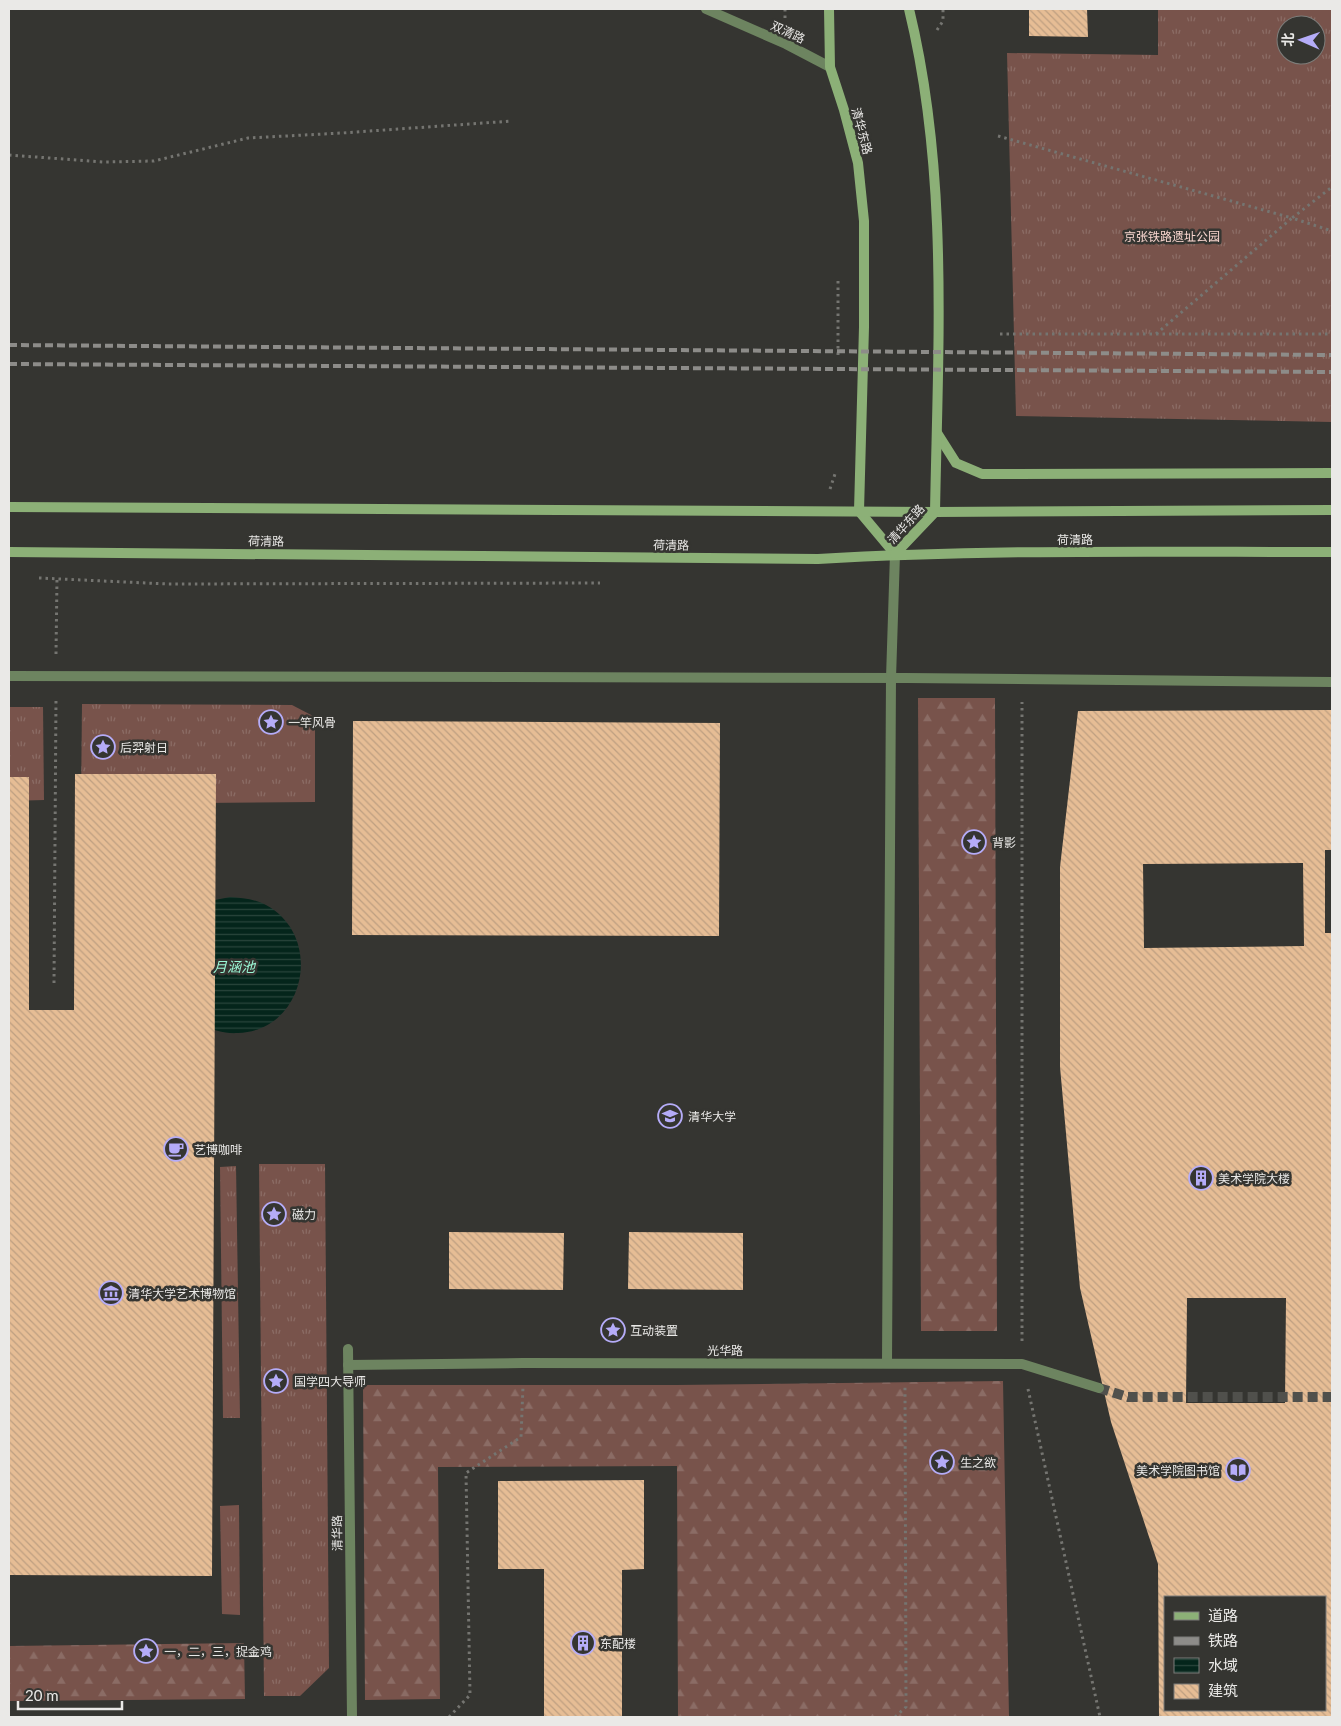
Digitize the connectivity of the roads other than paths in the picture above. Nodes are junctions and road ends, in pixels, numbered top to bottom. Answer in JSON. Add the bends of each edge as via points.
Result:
{"nodes":[{"id":1,"x":706,"y":9,"type":"edge"},
{"id":2,"x":829,"y":9,"type":"edge"},
{"id":3,"x":909,"y":9,"type":"edge"},
{"id":4,"x":830,"y":67,"type":"junction"},
{"id":5,"x":936,"y":433,"type":"junction"},
{"id":6,"x":1332,"y":473,"type":"edge"},
{"id":7,"x":9,"y":507,"type":"edge"},
{"id":8,"x":1332,"y":510,"type":"edge"},
{"id":9,"x":859,"y":511,"type":"junction"},
{"id":10,"x":935,"y":512,"type":"junction"},
{"id":11,"x":9,"y":552,"type":"edge"},
{"id":12,"x":1332,"y":552,"type":"edge"},
{"id":13,"x":895,"y":554,"type":"junction"},
{"id":14,"x":9,"y":676,"type":"edge"},
{"id":15,"x":891,"y":678,"type":"junction"},
{"id":16,"x":1332,"y":682,"type":"edge"},
{"id":17,"x":348,"y":1349,"type":"dead end"},
{"id":18,"x":887,"y":1362,"type":"junction"},
{"id":19,"x":348,"y":1365,"type":"junction"},
{"id":20,"x":1099,"y":1388,"type":"tunnel mouth"},
{"id":21,"x":352,"y":1717,"type":"edge"}],
"edges":[{"from":1,"to":4,"type":"street","name":"双清路"},
{"from":2,"to":4,"type":"main road","name":"清华东路"},
{"from":3,"to":5,"type":"main road","name":"清华东路","via":[[920,52],[930,117],[935,182],[938,285]]},
{"from":4,"to":9,"type":"main road","name":"清华东路","via":[[858,163],[864,221]]},
{"from":5,"to":6,"type":"main road","via":[[956,462],[982,474]]},
{"from":5,"to":10,"type":"main road","name":"清华东路"},
{"from":7,"to":9,"type":"main road"},
{"from":8,"to":10,"type":"main road"},
{"from":9,"to":10,"type":"main road"},
{"from":9,"to":13,"type":"main road","name":"清华东路"},
{"from":10,"to":13,"type":"main road","name":"清华东路"},
{"from":11,"to":13,"type":"main road","name":"荷清路","via":[[808,559]]},
{"from":12,"to":13,"type":"main road","name":"荷清路"},
{"from":13,"to":15,"type":"street"},
{"from":14,"to":15,"type":"street"},
{"from":15,"to":16,"type":"street"},
{"from":15,"to":18,"type":"street"},
{"from":17,"to":19,"type":"street","name":"清华路"},
{"from":18,"to":19,"type":"street","name":"光华路"},
{"from":18,"to":20,"type":"street","name":"光华路","via":[[1022,1364]]},
{"from":19,"to":21,"type":"street","name":"清华路"}]}
